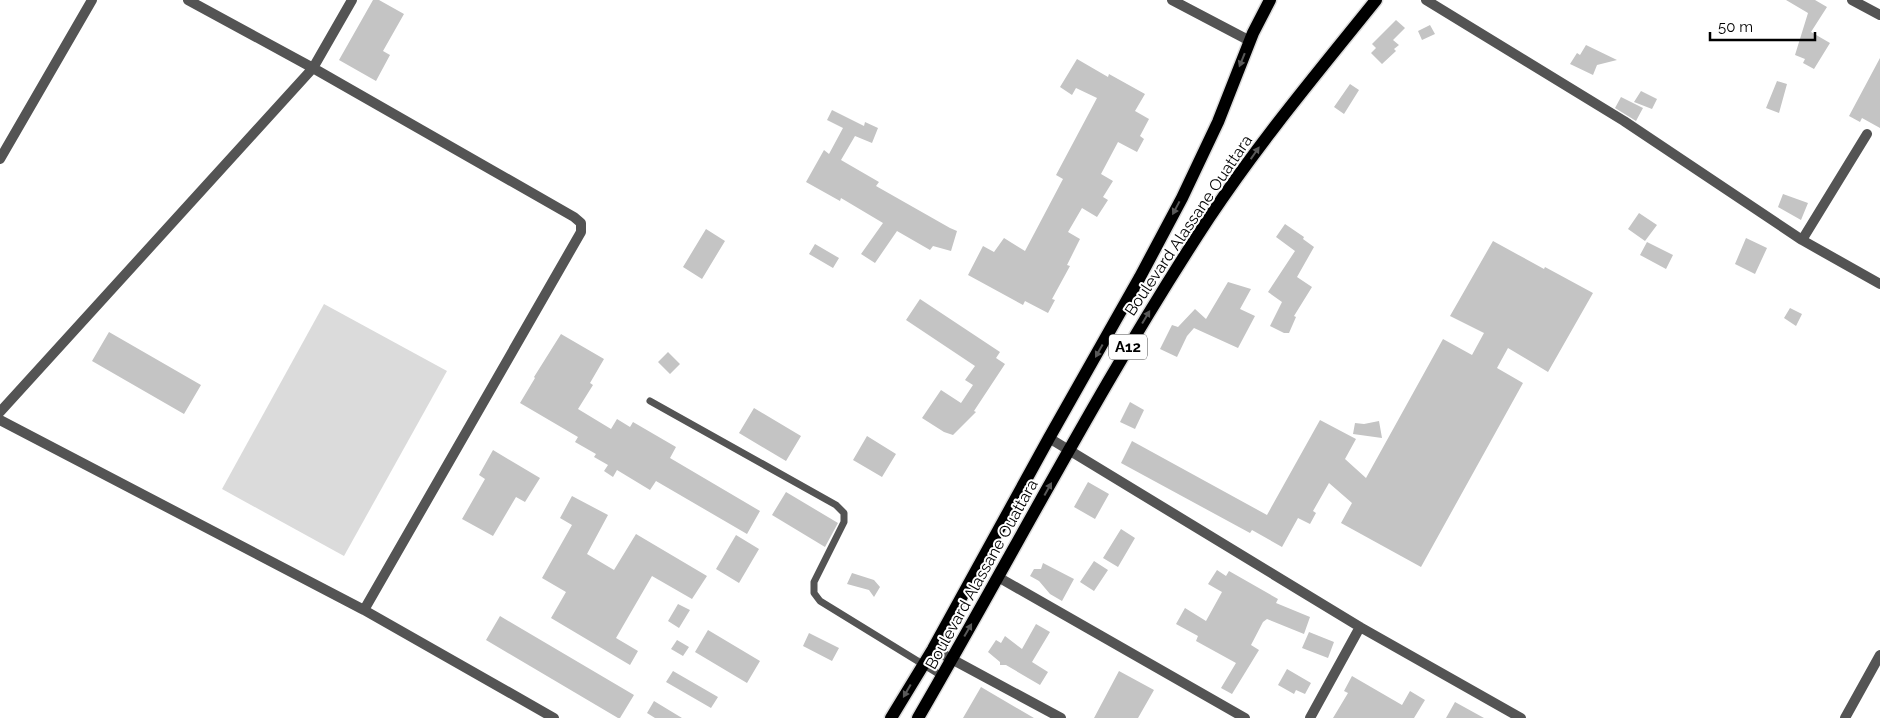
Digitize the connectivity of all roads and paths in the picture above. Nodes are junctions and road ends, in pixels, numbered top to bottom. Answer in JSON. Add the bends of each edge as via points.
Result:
{"nodes":[{"id":1,"x":92,"y":0,"type":"edge"},
{"id":2,"x":188,"y":0,"type":"edge"},
{"id":3,"x":352,"y":0,"type":"edge"},
{"id":4,"x":1172,"y":0,"type":"edge"},
{"id":5,"x":1270,"y":0,"type":"edge"},
{"id":6,"x":1376,"y":0,"type":"edge"},
{"id":7,"x":1426,"y":0,"type":"edge"},
{"id":8,"x":1852,"y":0,"type":"edge"},
{"id":9,"x":1880,"y":15,"type":"edge"},
{"id":10,"x":1250,"y":41,"type":"junction"},
{"id":11,"x":314,"y":68,"type":"junction"},
{"id":12,"x":1867,"y":134,"type":"dead end"},
{"id":13,"x":0,"y":159,"type":"edge"},
{"id":14,"x":1802,"y":240,"type":"junction"},
{"id":15,"x":1880,"y":284,"type":"edge"},
{"id":16,"x":650,"y":401,"type":"dead end"},
{"id":17,"x":0,"y":412,"type":"edge"},
{"id":18,"x":0,"y":420,"type":"edge"},
{"id":19,"x":1049,"y":438,"type":"junction"},
{"id":20,"x":1070,"y":449,"type":"junction"},
{"id":21,"x":998,"y":577,"type":"junction"},
{"id":22,"x":364,"y":610,"type":"junction"},
{"id":23,"x":1360,"y":627,"type":"junction"},
{"id":24,"x":933,"y":649,"type":"junction"},
{"id":25,"x":1880,"y":656,"type":"edge"},
{"id":26,"x":951,"y":659,"type":"junction"},
{"id":27,"x":922,"y":665,"type":"junction"},
{"id":28,"x":942,"y":676,"type":"junction"},
{"id":29,"x":554,"y":718,"type":"edge"},
{"id":30,"x":891,"y":718,"type":"edge"},
{"id":31,"x":918,"y":718,"type":"edge"},
{"id":32,"x":1061,"y":718,"type":"edge"},
{"id":33,"x":1245,"y":718,"type":"edge"},
{"id":34,"x":1310,"y":718,"type":"edge"},
{"id":35,"x":1522,"y":718,"type":"edge"},
{"id":36,"x":1845,"y":718,"type":"edge"}],
"edges":[{"from":1,"to":13,"type":"street"},
{"from":2,"to":11,"type":"street"},
{"from":3,"to":11,"type":"street"},
{"from":4,"to":10,"type":"street"},
{"from":5,"to":10,"type":"main road","name":"Boulevard Alassane Ouattara","number":"A12"},
{"from":20,"to":6,"type":"main road","name":"Boulevard Alassane Ouattara","number":"A12","one_way":true,"via":[[1150,310],[1210,217],[1259,146]]},
{"from":7,"to":14,"type":"street","via":[[1624,121]]},
{"from":8,"to":9,"type":"street"},
{"from":10,"to":19,"type":"main road","name":"Boulevard Alassane Ouattara","number":"A12","one_way":true,"via":[[1218,122],[1182,198]]},
{"from":11,"to":17,"type":"street"},
{"from":11,"to":22,"type":"street","via":[[581,223],[581,232]]},
{"from":12,"to":14,"type":"street"},
{"from":14,"to":15,"type":"street"},
{"from":16,"to":27,"type":"lane","via":[[836,505],[844,513],[844,522],[814,582],[814,593],[820,601]]},
{"from":18,"to":22,"type":"street"},
{"from":19,"to":20,"type":"street"},
{"from":19,"to":24,"type":"main road","name":"Boulevard Alassane Ouattara","number":"A12"},
{"from":21,"to":20,"type":"main road","name":"Boulevard Alassane Ouattara","number":"A12","one_way":true},
{"from":20,"to":23,"type":"street"},
{"from":26,"to":21,"type":"main road","name":"Boulevard Alassane Ouattara","number":"A12","one_way":true},
{"from":21,"to":33,"type":"street"},
{"from":22,"to":29,"type":"street"},
{"from":23,"to":34,"type":"street"},
{"from":23,"to":35,"type":"street"},
{"from":24,"to":26,"type":"street"},
{"from":24,"to":27,"type":"main road","name":"Boulevard Alassane Ouattara","number":"A12"},
{"from":25,"to":36,"type":"street"},
{"from":26,"to":28,"type":"main road","name":"Boulevard Alassane Ouattara","number":"A12"},
{"from":26,"to":32,"type":"street"},
{"from":27,"to":28,"type":"lane"},
{"from":27,"to":30,"type":"main road","name":"Boulevard Alassane Ouattara","number":"A12","one_way":true},
{"from":28,"to":31,"type":"main road","name":"Boulevard Alassane Ouattara","number":"A12"}]}
